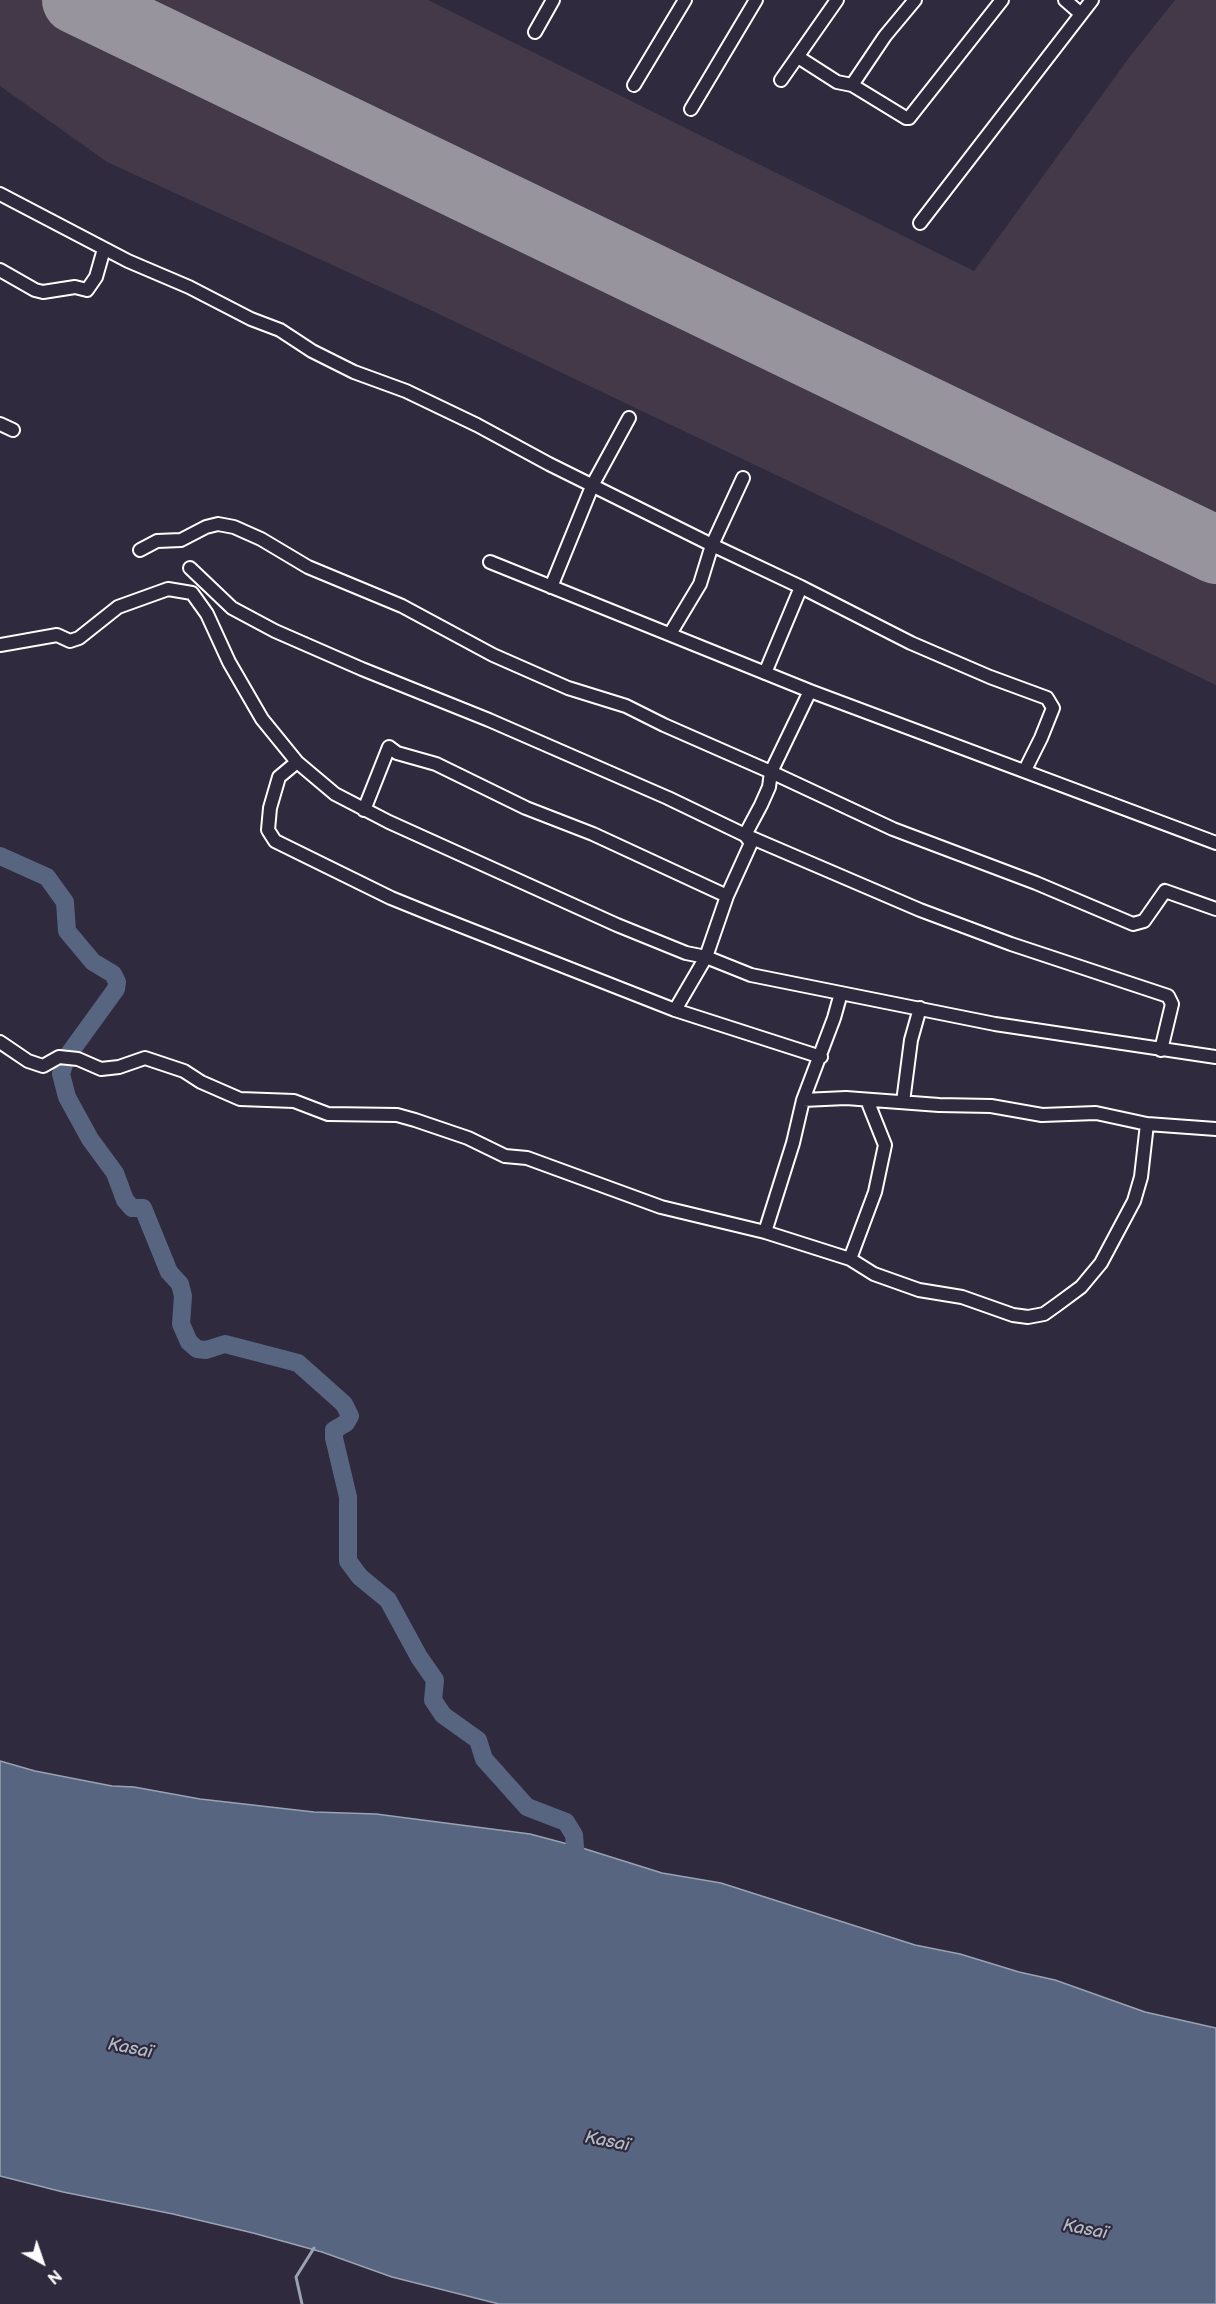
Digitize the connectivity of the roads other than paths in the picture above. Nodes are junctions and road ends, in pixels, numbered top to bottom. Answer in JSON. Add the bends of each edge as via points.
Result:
{"nodes":[{"id":1,"x":553,"y":0,"type":"edge"},
{"id":2,"x":685,"y":0,"type":"edge"},
{"id":3,"x":756,"y":0,"type":"edge"},
{"id":4,"x":837,"y":0,"type":"edge"},
{"id":5,"x":915,"y":0,"type":"edge"},
{"id":6,"x":1002,"y":0,"type":"edge"},
{"id":7,"x":1065,"y":0,"type":"edge"},
{"id":8,"x":1092,"y":0,"type":"edge"},
{"id":9,"x":1081,"y":14,"type":"junction"},
{"id":10,"x":535,"y":32,"type":"dead end"},
{"id":11,"x":798,"y":57,"type":"junction"},
{"id":12,"x":781,"y":80,"type":"dead end"},
{"id":13,"x":634,"y":85,"type":"dead end"},
{"id":14,"x":852,"y":85,"type":"junction"},
{"id":15,"x":691,"y":109,"type":"dead end"},
{"id":16,"x":0,"y":194,"type":"edge"},
{"id":17,"x":920,"y":223,"type":"dead end"},
{"id":18,"x":104,"y":249,"type":"junction"},
{"id":19,"x":0,"y":270,"type":"edge"},
{"id":20,"x":629,"y":418,"type":"dead end"},
{"id":21,"x":0,"y":424,"type":"edge"},
{"id":22,"x":13,"y":430,"type":"dead end"},
{"id":23,"x":743,"y":478,"type":"dead end"},
{"id":24,"x":593,"y":484,"type":"junction"},
{"id":25,"x":712,"y":545,"type":"junction"},
{"id":26,"x":140,"y":550,"type":"dead end"},
{"id":27,"x":490,"y":562,"type":"dead end"},
{"id":28,"x":190,"y":568,"type":"dead end"},
{"id":29,"x":551,"y":586,"type":"junction"},
{"id":30,"x":801,"y":586,"type":"junction"},
{"id":31,"x":670,"y":634,"type":"junction"},
{"id":32,"x":0,"y":645,"type":"edge"},
{"id":33,"x":765,"y":673,"type":"junction"},
{"id":34,"x":810,"y":691,"type":"junction"},
{"id":35,"x":297,"y":762,"type":"junction"},
{"id":36,"x":1025,"y":770,"type":"junction"},
{"id":37,"x":771,"y":772,"type":"junction"},
{"id":38,"x":364,"y":810,"type":"junction"},
{"id":39,"x":745,"y":835,"type":"junction"},
{"id":40,"x":1216,"y":843,"type":"edge"},
{"id":41,"x":727,"y":896,"type":"junction"},
{"id":42,"x":1216,"y":909,"type":"edge"},
{"id":43,"x":706,"y":957,"type":"junction"},
{"id":44,"x":841,"y":993,"type":"junction"},
{"id":45,"x":920,"y":1008,"type":"junction"},
{"id":46,"x":675,"y":1010,"type":"junction"},
{"id":47,"x":0,"y":1042,"type":"edge"},
{"id":48,"x":1161,"y":1050,"type":"junction"},
{"id":49,"x":821,"y":1057,"type":"junction"},
{"id":50,"x":1216,"y":1058,"type":"edge"},
{"id":51,"x":803,"y":1100,"type":"junction"},
{"id":52,"x":867,"y":1100,"type":"junction"},
{"id":53,"x":903,"y":1102,"type":"junction"},
{"id":54,"x":1147,"y":1124,"type":"junction"},
{"id":55,"x":1216,"y":1129,"type":"edge"},
{"id":56,"x":765,"y":1232,"type":"junction"},
{"id":57,"x":850,"y":1259,"type":"junction"}],
"edges":[{"from":1,"to":10,"type":"street"},
{"from":2,"to":13,"type":"street"},
{"from":3,"to":15,"type":"street"},
{"from":4,"to":11,"type":"street"},
{"from":5,"to":14,"type":"street"},
{"from":6,"to":14,"type":"street","via":[[909,118]]},
{"from":7,"to":9,"type":"street"},
{"from":8,"to":9,"type":"street"},
{"from":9,"to":17,"type":"street"},
{"from":11,"to":12,"type":"street"},
{"from":11,"to":14,"type":"street","via":[[837,82]]},
{"from":16,"to":18,"type":"street"},
{"from":18,"to":19,"type":"street","via":[[96,277],[87,290],[35,290]]},
{"from":18,"to":24,"type":"street","via":[[251,320],[280,330],[354,372],[406,391]]},
{"from":20,"to":24,"type":"street"},
{"from":21,"to":22,"type":"street"},
{"from":23,"to":25,"type":"street"},
{"from":24,"to":25,"type":"street"},
{"from":24,"to":29,"type":"street"},
{"from":25,"to":30,"type":"street"},
{"from":25,"to":31,"type":"street","via":[[700,584]]},
{"from":26,"to":37,"type":"street","via":[[157,541],[181,540],[218,524],[234,527],[308,567],[402,606],[493,655],[568,688],[626,706]]},
{"from":27,"to":29,"type":"street"},
{"from":28,"to":39,"type":"street","via":[[232,608],[275,631],[489,720]]},
{"from":29,"to":31,"type":"street"},
{"from":30,"to":33,"type":"street"},
{"from":30,"to":36,"type":"street","via":[[911,643],[1047,698],[1053,708]]},
{"from":31,"to":33,"type":"street"},
{"from":32,"to":35,"type":"street","via":[[57,635],[70,641],[118,607],[168,589],[192,593],[262,719]]},
{"from":33,"to":34,"type":"street"},
{"from":34,"to":36,"type":"street"},
{"from":34,"to":37,"type":"street"},
{"from":35,"to":38,"type":"street","via":[[335,794]]},
{"from":35,"to":46,"type":"street","via":[[279,777],[270,808],[268,830],[275,841],[391,898]]},
{"from":36,"to":40,"type":"street"},
{"from":37,"to":39,"type":"street","via":[[765,796]]},
{"from":37,"to":42,"type":"street","via":[[893,829],[1133,924],[1144,921],[1166,891]]},
{"from":38,"to":41,"type":"street","via":[[389,747],[436,764]]},
{"from":38,"to":43,"type":"street","via":[[617,926]]},
{"from":39,"to":41,"type":"street","via":[[751,843]]},
{"from":39,"to":48,"type":"street","via":[[980,933],[1168,996],[1172,1004]]},
{"from":41,"to":43,"type":"street"},
{"from":43,"to":44,"type":"street","via":[[751,975]]},
{"from":43,"to":46,"type":"street"},
{"from":44,"to":45,"type":"street"},
{"from":44,"to":49,"type":"street"},
{"from":45,"to":48,"type":"street"},
{"from":45,"to":53,"type":"street","via":[[911,1040]]},
{"from":46,"to":49,"type":"street"},
{"from":47,"to":56,"type":"street","via":[[43,1066],[59,1058],[78,1059],[101,1069],[145,1058],[184,1071],[240,1099],[294,1101],[328,1114],[397,1115],[468,1138],[505,1156],[526,1158],[661,1207]]},
{"from":48,"to":50,"type":"street"},
{"from":49,"to":51,"type":"street"},
{"from":51,"to":52,"type":"street"},
{"from":51,"to":56,"type":"street"},
{"from":52,"to":53,"type":"street"},
{"from":52,"to":57,"type":"street","via":[[885,1145],[874,1192]]},
{"from":53,"to":54,"type":"street","via":[[991,1106],[1042,1115],[1096,1113]]},
{"from":54,"to":55,"type":"street"},
{"from":54,"to":57,"type":"street","via":[[1141,1177],[1124,1221],[1101,1263],[1081,1287],[1044,1314],[1013,1315],[962,1297],[919,1290],[874,1274]]},
{"from":56,"to":57,"type":"street"}]}
